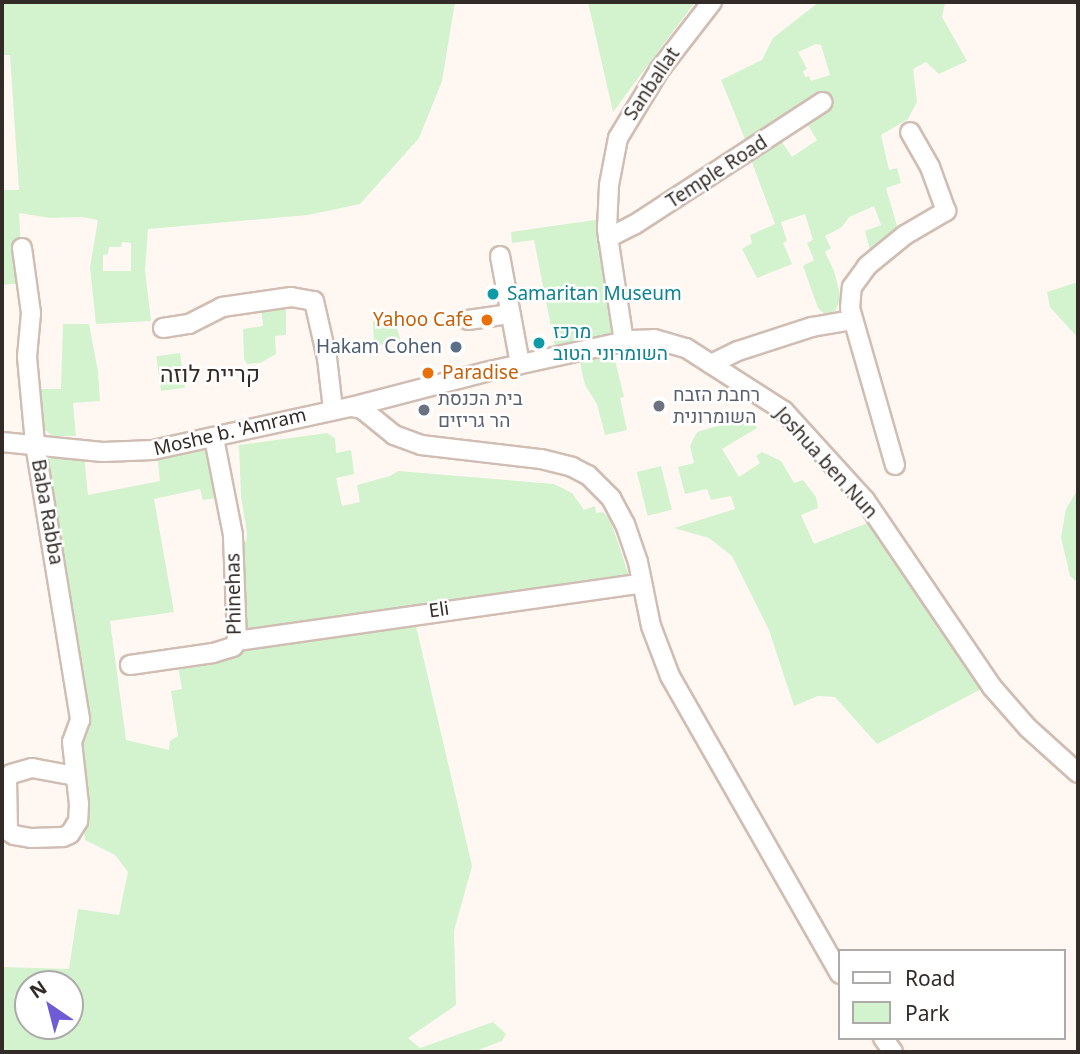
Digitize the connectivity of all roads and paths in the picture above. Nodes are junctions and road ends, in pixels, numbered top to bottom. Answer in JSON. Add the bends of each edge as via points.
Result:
{"nodes":[{"id":1,"x":712,"y":2,"type":"edge"},
{"id":2,"x":823,"y":102,"type":"dead end"},
{"id":3,"x":910,"y":132,"type":"dead end"},
{"id":4,"x":608,"y":238,"type":"junction"},
{"id":5,"x":22,"y":247,"type":"dead end"},
{"id":6,"x":500,"y":256,"type":"dead end"},
{"id":7,"x":509,"y":314,"type":"junction"},
{"id":8,"x":468,"y":320,"type":"dead end"},
{"id":9,"x":851,"y":320,"type":"junction"},
{"id":10,"x":163,"y":328,"type":"dead end"},
{"id":11,"x":624,"y":342,"type":"junction"},
{"id":12,"x":520,"y":364,"type":"junction"},
{"id":13,"x":711,"y":364,"type":"junction"},
{"id":14,"x":351,"y":407,"type":"junction"},
{"id":15,"x":332,"y":409,"type":"junction"},
{"id":16,"x":214,"y":438,"type":"junction"},
{"id":17,"x":2,"y":442,"type":"edge"},
{"id":18,"x":35,"y":444,"type":"junction"},
{"id":19,"x":895,"y":465,"type":"dead end"},
{"id":20,"x":642,"y":583,"type":"junction"},
{"id":21,"x":237,"y":641,"type":"junction"},
{"id":22,"x":130,"y":665,"type":"dead end"},
{"id":23,"x":1078,"y":774,"type":"edge"},
{"id":24,"x":75,"y":776,"type":"junction"},
{"id":25,"x":838,"y":970,"type":"edge"}],
"edges":[{"from":1,"to":4,"type":"street","name":"Sanballat","via":[[660,68],[618,138],[608,185]]},
{"from":2,"to":4,"type":"street","name":"Temple Road"},
{"from":3,"to":9,"type":"street","via":[[930,167],[946,211],[905,235],[867,266],[852,287]]},
{"from":4,"to":11,"type":"street","name":"Sanballat"},
{"from":5,"to":18,"type":"street","name":"Baba Rabba","via":[[31,313],[27,357]]},
{"from":6,"to":7,"type":"street"},
{"from":7,"to":8,"type":"street"},
{"from":7,"to":12,"type":"street"},
{"from":9,"to":13,"type":"street","via":[[813,327]]},
{"from":9,"to":19,"type":"street"},
{"from":10,"to":15,"type":"street","via":[[189,324],[222,307],[291,297],[314,301]]},
{"from":11,"to":12,"type":"street","name":"Joshua ben Nun"},
{"from":11,"to":13,"type":"street","name":"Joshua ben Nun","via":[[665,341]]},
{"from":12,"to":14,"type":"street","name":"Joshua ben Nun"},
{"from":13,"to":23,"type":"street","name":"Joshua ben Nun","via":[[784,411],[865,500],[992,687]]},
{"from":14,"to":15,"type":"street","name":"Moshe b. 'Amram"},
{"from":14,"to":20,"type":"street","via":[[362,409],[394,435],[421,445],[541,459],[588,475],[607,492],[620,513]]},
{"from":15,"to":16,"type":"street","name":"Moshe b. 'Amram"},
{"from":16,"to":18,"type":"street","name":"Moshe b. 'Amram","via":[[128,452]]},
{"from":16,"to":21,"type":"street","name":"Phinehas","via":[[233,535]]},
{"from":17,"to":18,"type":"street","name":"Moshe b. 'Amram"},
{"from":18,"to":24,"type":"street","name":"Baba Rabba","via":[[80,720],[72,742]]},
{"from":20,"to":21,"type":"street","name":"Eli"},
{"from":20,"to":25,"type":"street","via":[[653,635],[666,668]]},
{"from":21,"to":22,"type":"street","name":"Phinehas","via":[[233,647],[213,653]]},
{"from":24,"to":24,"type":"street","name":"Baba Rabba","via":[[32,768],[11,774],[7,779],[8,831],[31,838],[69,834],[78,821]]}]}
